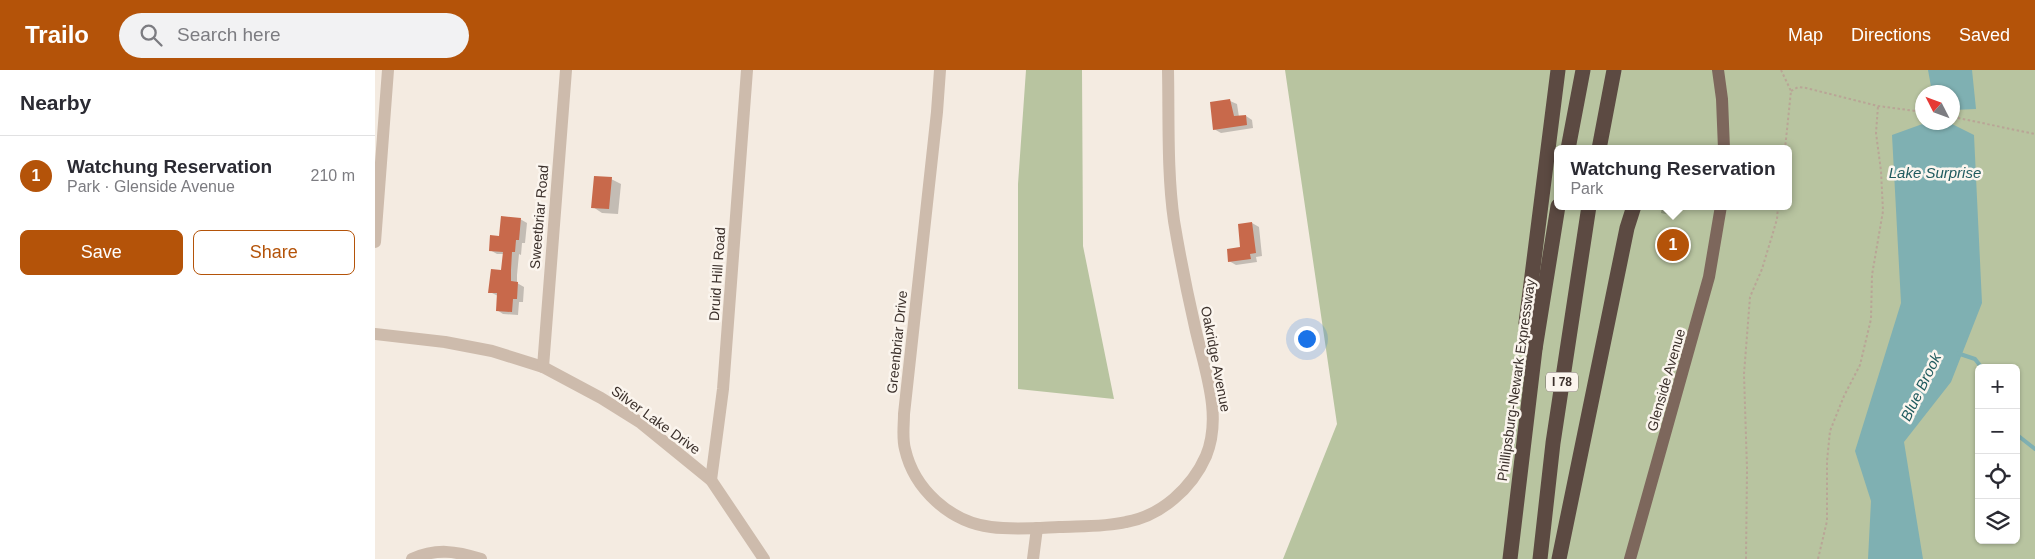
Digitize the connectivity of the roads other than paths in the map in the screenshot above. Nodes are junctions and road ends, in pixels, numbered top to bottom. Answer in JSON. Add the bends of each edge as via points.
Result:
{"nodes":[{"id":1,"x":388,"y":70,"type":"edge"},
{"id":2,"x":566,"y":70,"type":"edge"},
{"id":3,"x":747,"y":70,"type":"edge"},
{"id":4,"x":940,"y":70,"type":"edge"},
{"id":5,"x":1168,"y":70,"type":"edge"},
{"id":6,"x":1558,"y":70,"type":"edge"},
{"id":7,"x":1583,"y":70,"type":"edge"},
{"id":8,"x":1614,"y":70,"type":"edge"},
{"id":9,"x":1718,"y":70,"type":"edge"},
{"id":10,"x":1569,"y":145,"type":"edge"},
{"id":11,"x":1600,"y":145,"type":"edge"},
{"id":12,"x":1724,"y":145,"type":"edge"},
{"id":13,"x":1557,"y":210,"type":"edge"},
{"id":14,"x":1588,"y":210,"type":"edge"},
{"id":15,"x":1633,"y":210,"type":"edge"},
{"id":16,"x":1720,"y":210,"type":"edge"},
{"id":17,"x":375,"y":242,"type":"edge"},
{"id":18,"x":375,"y":334,"type":"edge"},
{"id":19,"x":1535,"y":349,"type":"junction"},
{"id":20,"x":543,"y":367,"type":"junction"},
{"id":21,"x":711,"y":480,"type":"junction"},
{"id":22,"x":1037,"y":528,"type":"junction"},
{"id":23,"x":411,"y":559,"type":"edge"},
{"id":24,"x":481,"y":559,"type":"edge"},
{"id":25,"x":764,"y":559,"type":"edge"},
{"id":26,"x":1033,"y":559,"type":"edge"},
{"id":27,"x":1510,"y":559,"type":"edge"},
{"id":28,"x":1540,"y":559,"type":"edge"},
{"id":29,"x":1559,"y":559,"type":"edge"},
{"id":30,"x":1630,"y":559,"type":"edge"}],
"edges":[{"from":1,"to":17,"type":"street"},
{"from":2,"to":20,"type":"street","name":"Sweetbriar Road"},
{"from":3,"to":21,"type":"street","name":"Druid Hill Road","via":[[723,389]]},
{"from":4,"to":22,"type":"street","name":"Greenbriar Drive","via":[[904,414],[904,448],[918,482],[954,514],[992,527]]},
{"from":5,"to":22,"type":"street","name":"Oakridge Avenue","via":[[1174,220],[1212,404],[1209,445],[1192,480],[1175,498],[1153,512],[1110,525]]},
{"from":6,"to":19,"type":"highway","via":[[1526,323]]},
{"from":7,"to":10,"type":"highway"},
{"from":8,"to":11,"type":"highway"},
{"from":9,"to":12,"type":"main road"},
{"from":13,"to":19,"type":"highway","name":"Phillipsburg-Newark Expressway","number":"I 78"},
{"from":14,"to":28,"type":"highway","number":"I 78","via":[[1553,443]]},
{"from":15,"to":29,"type":"highway"},
{"from":16,"to":30,"type":"main road","name":"Glenside Avenue","via":[[1709,277]]},
{"from":18,"to":20,"type":"street","name":"Silver Lake Drive","via":[[492,351]]},
{"from":19,"to":27,"type":"highway","name":"Phillipsburg-Newark Expressway","number":"I 78"},
{"from":20,"to":21,"type":"street","name":"Silver Lake Drive","via":[[641,424]]},
{"from":21,"to":25,"type":"street","name":"Silver Lake Drive"},
{"from":22,"to":26,"type":"street"},
{"from":23,"to":24,"type":"street","via":[[427,552],[448,551]]}]}
